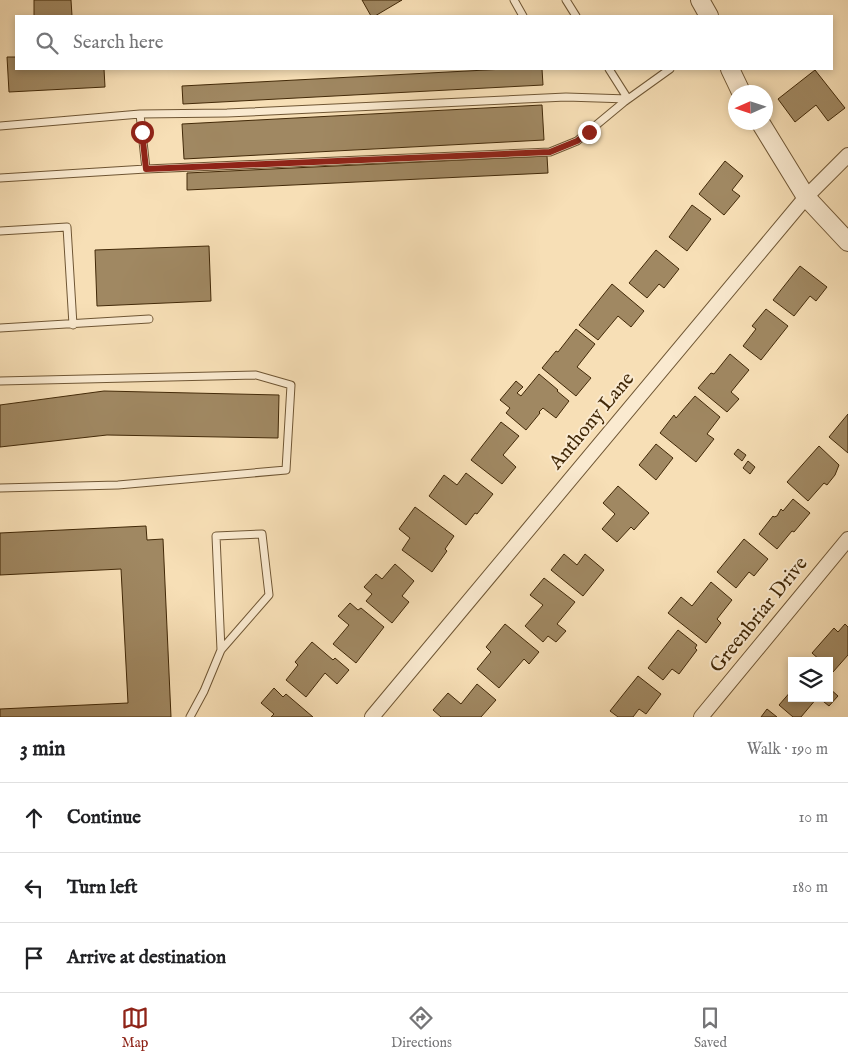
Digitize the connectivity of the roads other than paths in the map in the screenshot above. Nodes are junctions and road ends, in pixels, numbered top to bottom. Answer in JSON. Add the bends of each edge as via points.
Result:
{"nodes":[{"id":1,"x":514,"y":0,"type":"edge"},
{"id":2,"x":566,"y":0,"type":"edge"},
{"id":3,"x":700,"y":0,"type":"edge"},
{"id":4,"x":522,"y":15,"type":"edge"},
{"id":5,"x":575,"y":15,"type":"edge"},
{"id":6,"x":708,"y":15,"type":"edge"},
{"id":7,"x":610,"y":70,"type":"edge"},
{"id":8,"x":669,"y":70,"type":"edge"},
{"id":9,"x":730,"y":70,"type":"edge"},
{"id":10,"x":738,"y":85,"type":"edge"},
{"id":11,"x":628,"y":99,"type":"junction"},
{"id":12,"x":140,"y":114,"type":"junction"},
{"id":13,"x":0,"y":126,"type":"edge"},
{"id":14,"x":765,"y":130,"type":"edge"},
{"id":15,"x":848,"y":155,"type":"edge"},
{"id":16,"x":146,"y":169,"type":"junction"},
{"id":17,"x":0,"y":178,"type":"edge"},
{"id":18,"x":806,"y":197,"type":"junction"},
{"id":19,"x":0,"y":231,"type":"edge"},
{"id":20,"x":848,"y":242,"type":"edge"},
{"id":21,"x":149,"y":319,"type":"dead end"},
{"id":22,"x":73,"y":324,"type":"junction"},
{"id":23,"x":0,"y":328,"type":"edge"},
{"id":24,"x":0,"y":381,"type":"edge"},
{"id":25,"x":0,"y":488,"type":"edge"},
{"id":26,"x":848,"y":539,"type":"edge"},
{"id":27,"x":221,"y":650,"type":"junction"},
{"id":28,"x":190,"y":717,"type":"edge"},
{"id":29,"x":372,"y":717,"type":"edge"},
{"id":30,"x":701,"y":717,"type":"edge"}],
"edges":[{"from":1,"to":4,"type":"lane"},
{"from":2,"to":5,"type":"lane"},
{"from":3,"to":6,"type":"street"},
{"from":7,"to":11,"type":"lane"},
{"from":8,"to":11,"type":"lane"},
{"from":9,"to":10,"type":"street"},
{"from":11,"to":12,"type":"lane","via":[[566,97]]},
{"from":11,"to":16,"type":"lane","via":[[577,141],[550,152]]},
{"from":12,"to":13,"type":"lane"},
{"from":12,"to":16,"type":"lane"},
{"from":14,"to":18,"type":"street"},
{"from":15,"to":18,"type":"street","name":"Anthony Lane"},
{"from":16,"to":17,"type":"lane"},
{"from":18,"to":20,"type":"street"},
{"from":18,"to":29,"type":"street","name":"Anthony Lane"},
{"from":19,"to":22,"type":"lane","via":[[67,227]]},
{"from":21,"to":22,"type":"lane"},
{"from":22,"to":23,"type":"lane"},
{"from":24,"to":25,"type":"lane","via":[[256,375],[291,385],[286,470],[118,485]]},
{"from":26,"to":30,"type":"street","name":"Greenbriar Drive"},
{"from":27,"to":27,"type":"lane","via":[[216,536],[262,534],[269,595]]},
{"from":27,"to":28,"type":"lane"}]}
